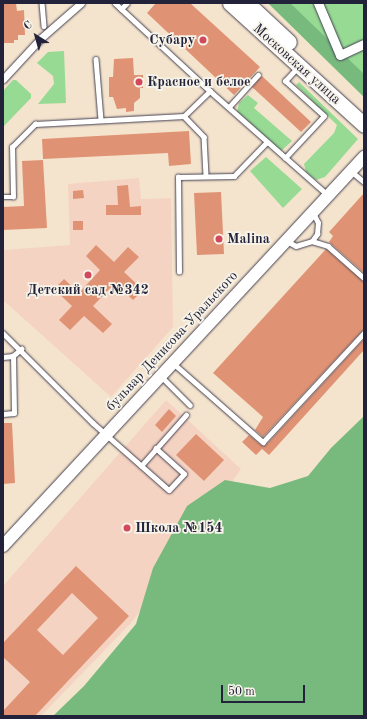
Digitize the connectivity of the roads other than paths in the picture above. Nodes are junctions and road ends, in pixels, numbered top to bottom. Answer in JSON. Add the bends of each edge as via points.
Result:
{"nodes":[{"id":1,"x":42,"y":3,"type":"edge"},
{"id":2,"x":81,"y":3,"type":"edge"},
{"id":3,"x":115,"y":3,"type":"edge"},
{"id":4,"x":127,"y":3,"type":"edge"},
{"id":5,"x":230,"y":3,"type":"edge"},
{"id":6,"x":248,"y":3,"type":"edge"},
{"id":7,"x":318,"y":3,"type":"edge"},
{"id":8,"x":121,"y":9,"type":"junction"},
{"id":9,"x":44,"y":26,"type":"dead end"},
{"id":10,"x":364,"y":44,"type":"edge"},
{"id":11,"x":96,"y":59,"type":"dead end"},
{"id":12,"x":299,"y":65,"type":"junction"},
{"id":13,"x":258,"y":75,"type":"dead end"},
{"id":14,"x":3,"y":79,"type":"edge"},
{"id":15,"x":210,"y":91,"type":"junction"},
{"id":16,"x":229,"y":107,"type":"junction"},
{"id":17,"x":364,"y":112,"type":"edge"},
{"id":18,"x":184,"y":116,"type":"junction"},
{"id":19,"x":101,"y":120,"type":"junction"},
{"id":20,"x":364,"y":125,"type":"edge"},
{"id":21,"x":267,"y":142,"type":"junction"},
{"id":22,"x":364,"y":157,"type":"edge"},
{"id":23,"x":285,"y":158,"type":"junction"},
{"id":24,"x":351,"y":171,"type":"junction"},
{"id":25,"x":206,"y":176,"type":"junction"},
{"id":26,"x":364,"y":182,"type":"edge"},
{"id":27,"x":328,"y":195,"type":"junction"},
{"id":28,"x":3,"y":197,"type":"edge"},
{"id":29,"x":313,"y":213,"type":"junction"},
{"id":30,"x":287,"y":241,"type":"junction"},
{"id":31,"x":312,"y":241,"type":"junction"},
{"id":32,"x":179,"y":272,"type":"dead end"},
{"id":33,"x":364,"y":278,"type":"edge"},
{"id":34,"x":3,"y":333,"type":"edge"},
{"id":35,"x":364,"y":333,"type":"edge"},
{"id":36,"x":21,"y":350,"type":"junction"},
{"id":37,"x":13,"y":356,"type":"junction"},
{"id":38,"x":3,"y":357,"type":"edge"},
{"id":39,"x":172,"y":362,"type":"junction"},
{"id":40,"x":160,"y":375,"type":"junction"},
{"id":41,"x":190,"y":405,"type":"dead end"},
{"id":42,"x":3,"y":414,"type":"edge"},
{"id":43,"x":186,"y":415,"type":"dead end"},
{"id":44,"x":107,"y":435,"type":"junction"},
{"id":45,"x":156,"y":449,"type":"junction"},
{"id":46,"x":141,"y":466,"type":"junction"},
{"id":47,"x":3,"y":546,"type":"edge"}],
"edges":[{"from":1,"to":9,"type":"lane"},
{"from":2,"to":14,"type":"street","via":[[41,38]]},
{"from":3,"to":8,"type":"lane"},
{"from":4,"to":8,"type":"lane"},
{"from":5,"to":12,"type":"main road","name":"Московская улица"},
{"from":6,"to":17,"type":"main road","name":"Московская улица"},
{"from":7,"to":10,"type":"street","via":[[340,55]]},
{"from":8,"to":15,"type":"lane"},
{"from":11,"to":19,"type":"lane"},
{"from":12,"to":20,"type":"main road","name":"Московская улица"},
{"from":12,"to":23,"type":"lane","via":[[285,81],[324,116]]},
{"from":13,"to":16,"type":"lane"},
{"from":15,"to":16,"type":"lane"},
{"from":15,"to":18,"type":"lane"},
{"from":16,"to":21,"type":"lane"},
{"from":18,"to":19,"type":"lane"},
{"from":18,"to":25,"type":"lane","via":[[204,137]]},
{"from":19,"to":28,"type":"lane","via":[[35,124],[12,147],[13,197]]},
{"from":21,"to":23,"type":"lane"},
{"from":21,"to":25,"type":"lane","via":[[234,176]]},
{"from":22,"to":24,"type":"street","name":"бульвар Денисова-Уральского"},
{"from":23,"to":27,"type":"lane"},
{"from":24,"to":26,"type":"lane"},
{"from":24,"to":27,"type":"street","name":"бульвар Денисова-Уральского"},
{"from":25,"to":32,"type":"lane","via":[[178,176]]},
{"from":27,"to":29,"type":"street","name":"бульвар Денисова-Уральского"},
{"from":29,"to":30,"type":"street","name":"бульвар Денисова-Уральского"},
{"from":29,"to":31,"type":"lane","via":[[318,223],[317,234]]},
{"from":30,"to":31,"type":"lane","via":[[296,246]]},
{"from":30,"to":39,"type":"street","name":"бульвар Денисова-Уральского"},
{"from":31,"to":33,"type":"lane","via":[[328,246]]},
{"from":34,"to":36,"type":"lane"},
{"from":35,"to":39,"type":"lane","via":[[263,442]]},
{"from":36,"to":37,"type":"lane"},
{"from":36,"to":44,"type":"lane"},
{"from":37,"to":38,"type":"lane"},
{"from":37,"to":42,"type":"lane","via":[[14,414]]},
{"from":39,"to":40,"type":"street","name":"бульвар Денисова-Уральского"},
{"from":40,"to":41,"type":"lane"},
{"from":40,"to":44,"type":"street","name":"бульвар Денисова-Уральского"},
{"from":43,"to":45,"type":"lane"},
{"from":44,"to":46,"type":"lane"},
{"from":44,"to":47,"type":"street","name":"бульвар Денисова-Уральского"},
{"from":45,"to":46,"type":"lane"},
{"from":45,"to":46,"type":"lane","via":[[184,474],[169,490]]}]}
